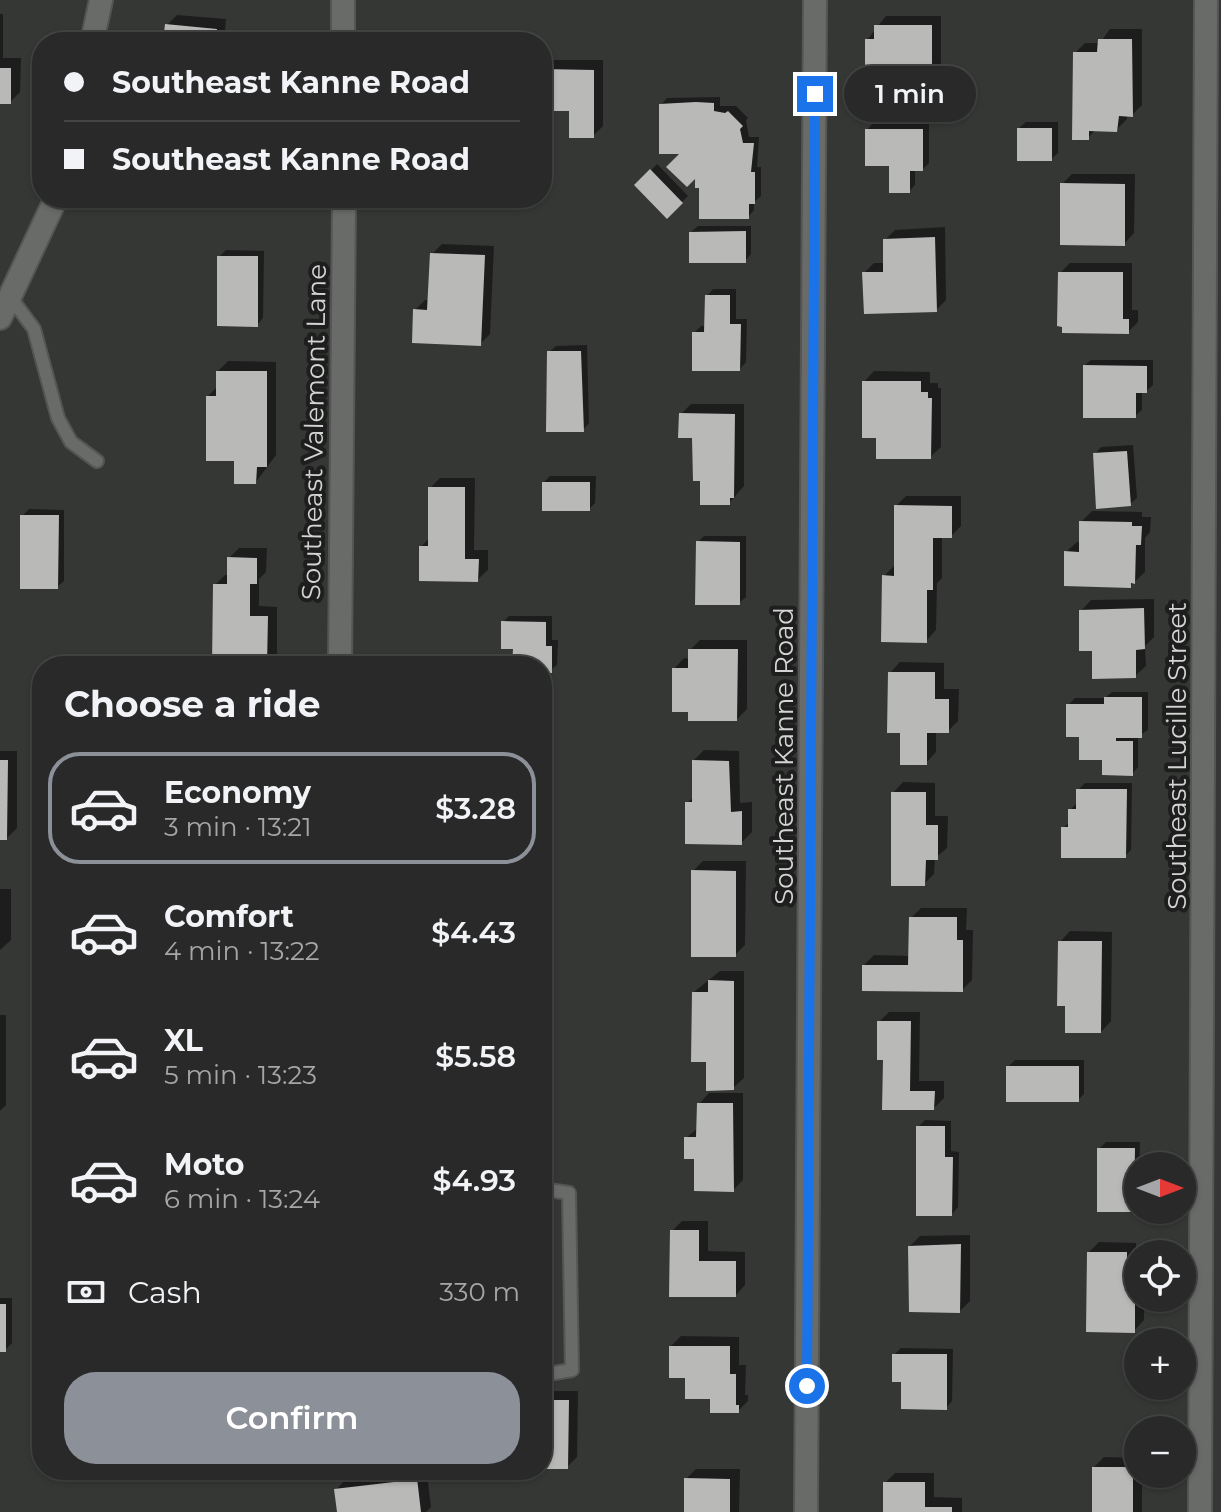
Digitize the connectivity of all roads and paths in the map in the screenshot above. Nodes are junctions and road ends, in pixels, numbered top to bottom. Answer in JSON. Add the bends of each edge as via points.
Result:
{"nodes":[{"id":1,"x":101,"y":0,"type":"edge"},
{"id":2,"x":343,"y":0,"type":"edge"},
{"id":3,"x":815,"y":0,"type":"edge"},
{"id":4,"x":1206,"y":0,"type":"edge"},
{"id":5,"x":94,"y":32,"type":"edge"},
{"id":6,"x":343,"y":32,"type":"edge"},
{"id":7,"x":51,"y":208,"type":"edge"},
{"id":8,"x":344,"y":208,"type":"edge"},
{"id":9,"x":5,"y":308,"type":"edge"},
{"id":10,"x":97,"y":461,"type":"dead end"},
{"id":11,"x":340,"y":656,"type":"edge"},
{"id":12,"x":1212,"y":1093,"type":"edge"},
{"id":13,"x":552,"y":1190,"type":"edge"},
{"id":14,"x":552,"y":1373,"type":"edge"},
{"id":15,"x":806,"y":1512,"type":"edge"},
{"id":16,"x":1200,"y":1512,"type":"edge"}],
"edges":[{"from":1,"to":5,"type":"street"},
{"from":2,"to":6,"type":"street"},
{"from":3,"to":15,"type":"street","name":"Southeast Kanne Road"},
{"from":4,"to":12,"type":"street","name":"Southeast Lucille Street"},
{"from":7,"to":9,"type":"street"},
{"from":8,"to":11,"type":"street","name":"Southeast Valemont Lane"},
{"from":9,"to":10,"type":"lane","via":[[34,329],[58,418],[71,442]]},
{"from":12,"to":16,"type":"street","name":"Southeast Lucille Street"},
{"from":13,"to":14,"type":"lane","via":[[569,1193],[572,1370]]}]}
